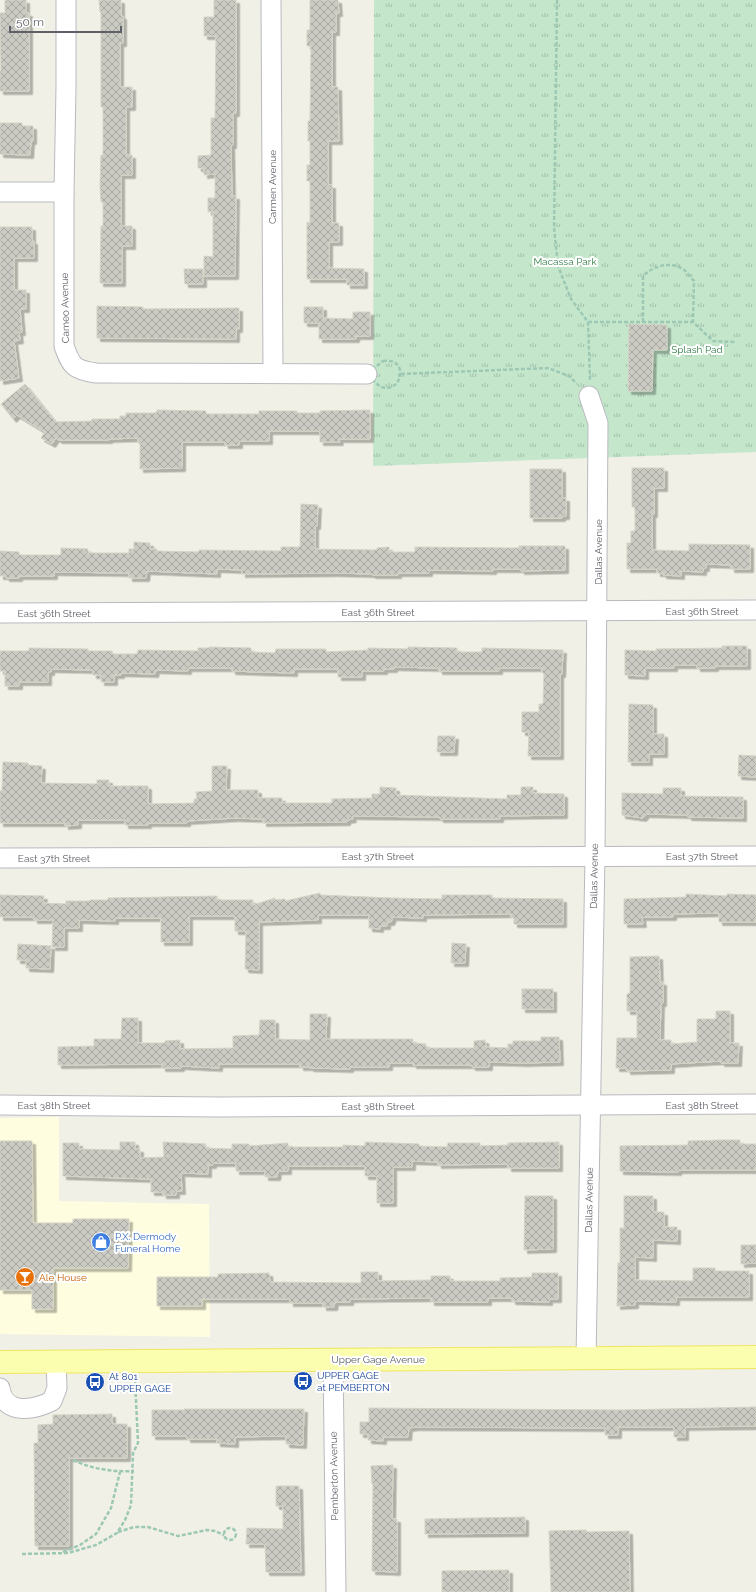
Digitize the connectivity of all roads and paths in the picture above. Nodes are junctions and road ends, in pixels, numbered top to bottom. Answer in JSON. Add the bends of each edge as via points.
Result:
{"nodes":[{"id":1,"x":66,"y":0,"type":"edge"},
{"id":2,"x":271,"y":0,"type":"edge"},
{"id":3,"x":557,"y":0,"type":"edge"},
{"id":4,"x":0,"y":192,"type":"edge"},
{"id":5,"x":64,"y":192,"type":"junction"},
{"id":6,"x":588,"y":322,"type":"junction"},
{"id":7,"x":643,"y":322,"type":"junction"},
{"id":8,"x":694,"y":322,"type":"junction"},
{"id":9,"x":736,"y":342,"type":"dead end"},
{"id":10,"x":273,"y":373,"type":"junction"},
{"id":11,"x":367,"y":374,"type":"junction"},
{"id":12,"x":401,"y":374,"type":"junction"},
{"id":13,"x":589,"y":396,"type":"junction"},
{"id":14,"x":756,"y":610,"type":"edge"},
{"id":15,"x":598,"y":612,"type":"junction"},
{"id":16,"x":0,"y":613,"type":"edge"},
{"id":17,"x":595,"y":856,"type":"junction"},
{"id":18,"x":756,"y":856,"type":"edge"},
{"id":19,"x":0,"y":858,"type":"edge"},
{"id":20,"x":756,"y":1104,"type":"edge"},
{"id":21,"x":0,"y":1105,"type":"edge"},
{"id":22,"x":590,"y":1106,"type":"junction"},
{"id":23,"x":756,"y":1357,"type":"edge"},
{"id":24,"x":586,"y":1358,"type":"junction"},
{"id":25,"x":333,"y":1360,"type":"junction"},
{"id":26,"x":135,"y":1361,"type":"junction"},
{"id":27,"x":0,"y":1362,"type":"edge"},
{"id":28,"x":56,"y":1362,"type":"junction"},
{"id":29,"x":0,"y":1388,"type":"edge"},
{"id":30,"x":72,"y":1460,"type":"dead end"},
{"id":31,"x":134,"y":1471,"type":"junction"},
{"id":32,"x":120,"y":1472,"type":"junction"},
{"id":33,"x":117,"y":1532,"type":"junction"},
{"id":34,"x":224,"y":1535,"type":"junction"},
{"id":35,"x":61,"y":1553,"type":"junction"},
{"id":36,"x":22,"y":1554,"type":"dead end"},
{"id":37,"x":336,"y":1592,"type":"edge"}],
"edges":[{"from":1,"to":5,"type":"street","name":"Cameo Avenue"},
{"from":2,"to":10,"type":"street","name":"Carmen Avenue"},
{"from":3,"to":6,"type":"path","via":[[554,228],[558,266],[571,299]]},
{"from":4,"to":5,"type":"street"},
{"from":5,"to":10,"type":"street","name":"Cameo Avenue","via":[[64,346],[70,361],[81,371]]},
{"from":6,"to":7,"type":"path"},
{"from":6,"to":13,"type":"path","via":[[591,370]]},
{"from":7,"to":8,"type":"path"},
{"from":7,"to":8,"type":"path","via":[[643,276],[657,266],[669,265],[683,269],[694,282]]},
{"from":8,"to":9,"type":"path","via":[[712,341]]},
{"from":10,"to":11,"type":"street","name":"Cameo Avenue"},
{"from":11,"to":12,"type":"path","via":[[383,361],[397,364]]},
{"from":11,"to":12,"type":"path","via":[[380,386],[389,388],[397,383]]},
{"from":12,"to":13,"type":"path","via":[[548,368],[569,376]]},
{"from":13,"to":15,"type":"street","name":"Dallas Avenue","via":[[598,423]]},
{"from":14,"to":15,"type":"street","name":"East 36th Street"},
{"from":15,"to":16,"type":"street","name":"East 36th Street"},
{"from":15,"to":17,"type":"street","name":"Dallas Avenue"},
{"from":17,"to":18,"type":"street","name":"East 37th Street"},
{"from":17,"to":19,"type":"street","name":"East 37th Street"},
{"from":17,"to":22,"type":"street","name":"Dallas Avenue"},
{"from":20,"to":22,"type":"street","name":"East 38th Street"},
{"from":21,"to":22,"type":"street","name":"East 38th Street"},
{"from":22,"to":24,"type":"street","name":"Dallas Avenue"},
{"from":23,"to":24,"type":"main road","name":"Upper Gage Avenue"},
{"from":24,"to":25,"type":"main road","name":"Upper Gage Avenue"},
{"from":25,"to":26,"type":"main road","name":"Upper Gage Avenue"},
{"from":25,"to":37,"type":"street","name":"Pemberton Avenue"},
{"from":26,"to":28,"type":"main road","name":"Upper Gage Avenue"},
{"from":26,"to":31,"type":"path","via":[[138,1443],[133,1453]]},
{"from":27,"to":28,"type":"main road","name":"Upper Gage Avenue"},
{"from":28,"to":29,"type":"street","via":[[57,1388],[52,1401],[41,1407],[20,1409],[8,1404]]},
{"from":30,"to":32,"type":"path","via":[[86,1466]]},
{"from":31,"to":32,"type":"path"},
{"from":31,"to":33,"type":"path","via":[[131,1505]]},
{"from":32,"to":35,"type":"path","via":[[111,1508],[96,1534],[80,1545]]},
{"from":33,"to":34,"type":"path","via":[[134,1527],[148,1527],[178,1536],[207,1530]]},
{"from":33,"to":35,"type":"path","via":[[96,1545]]},
{"from":34,"to":34,"type":"path","via":[[231,1540],[236,1533],[233,1529],[228,1529]]},
{"from":35,"to":36,"type":"path"}]}
